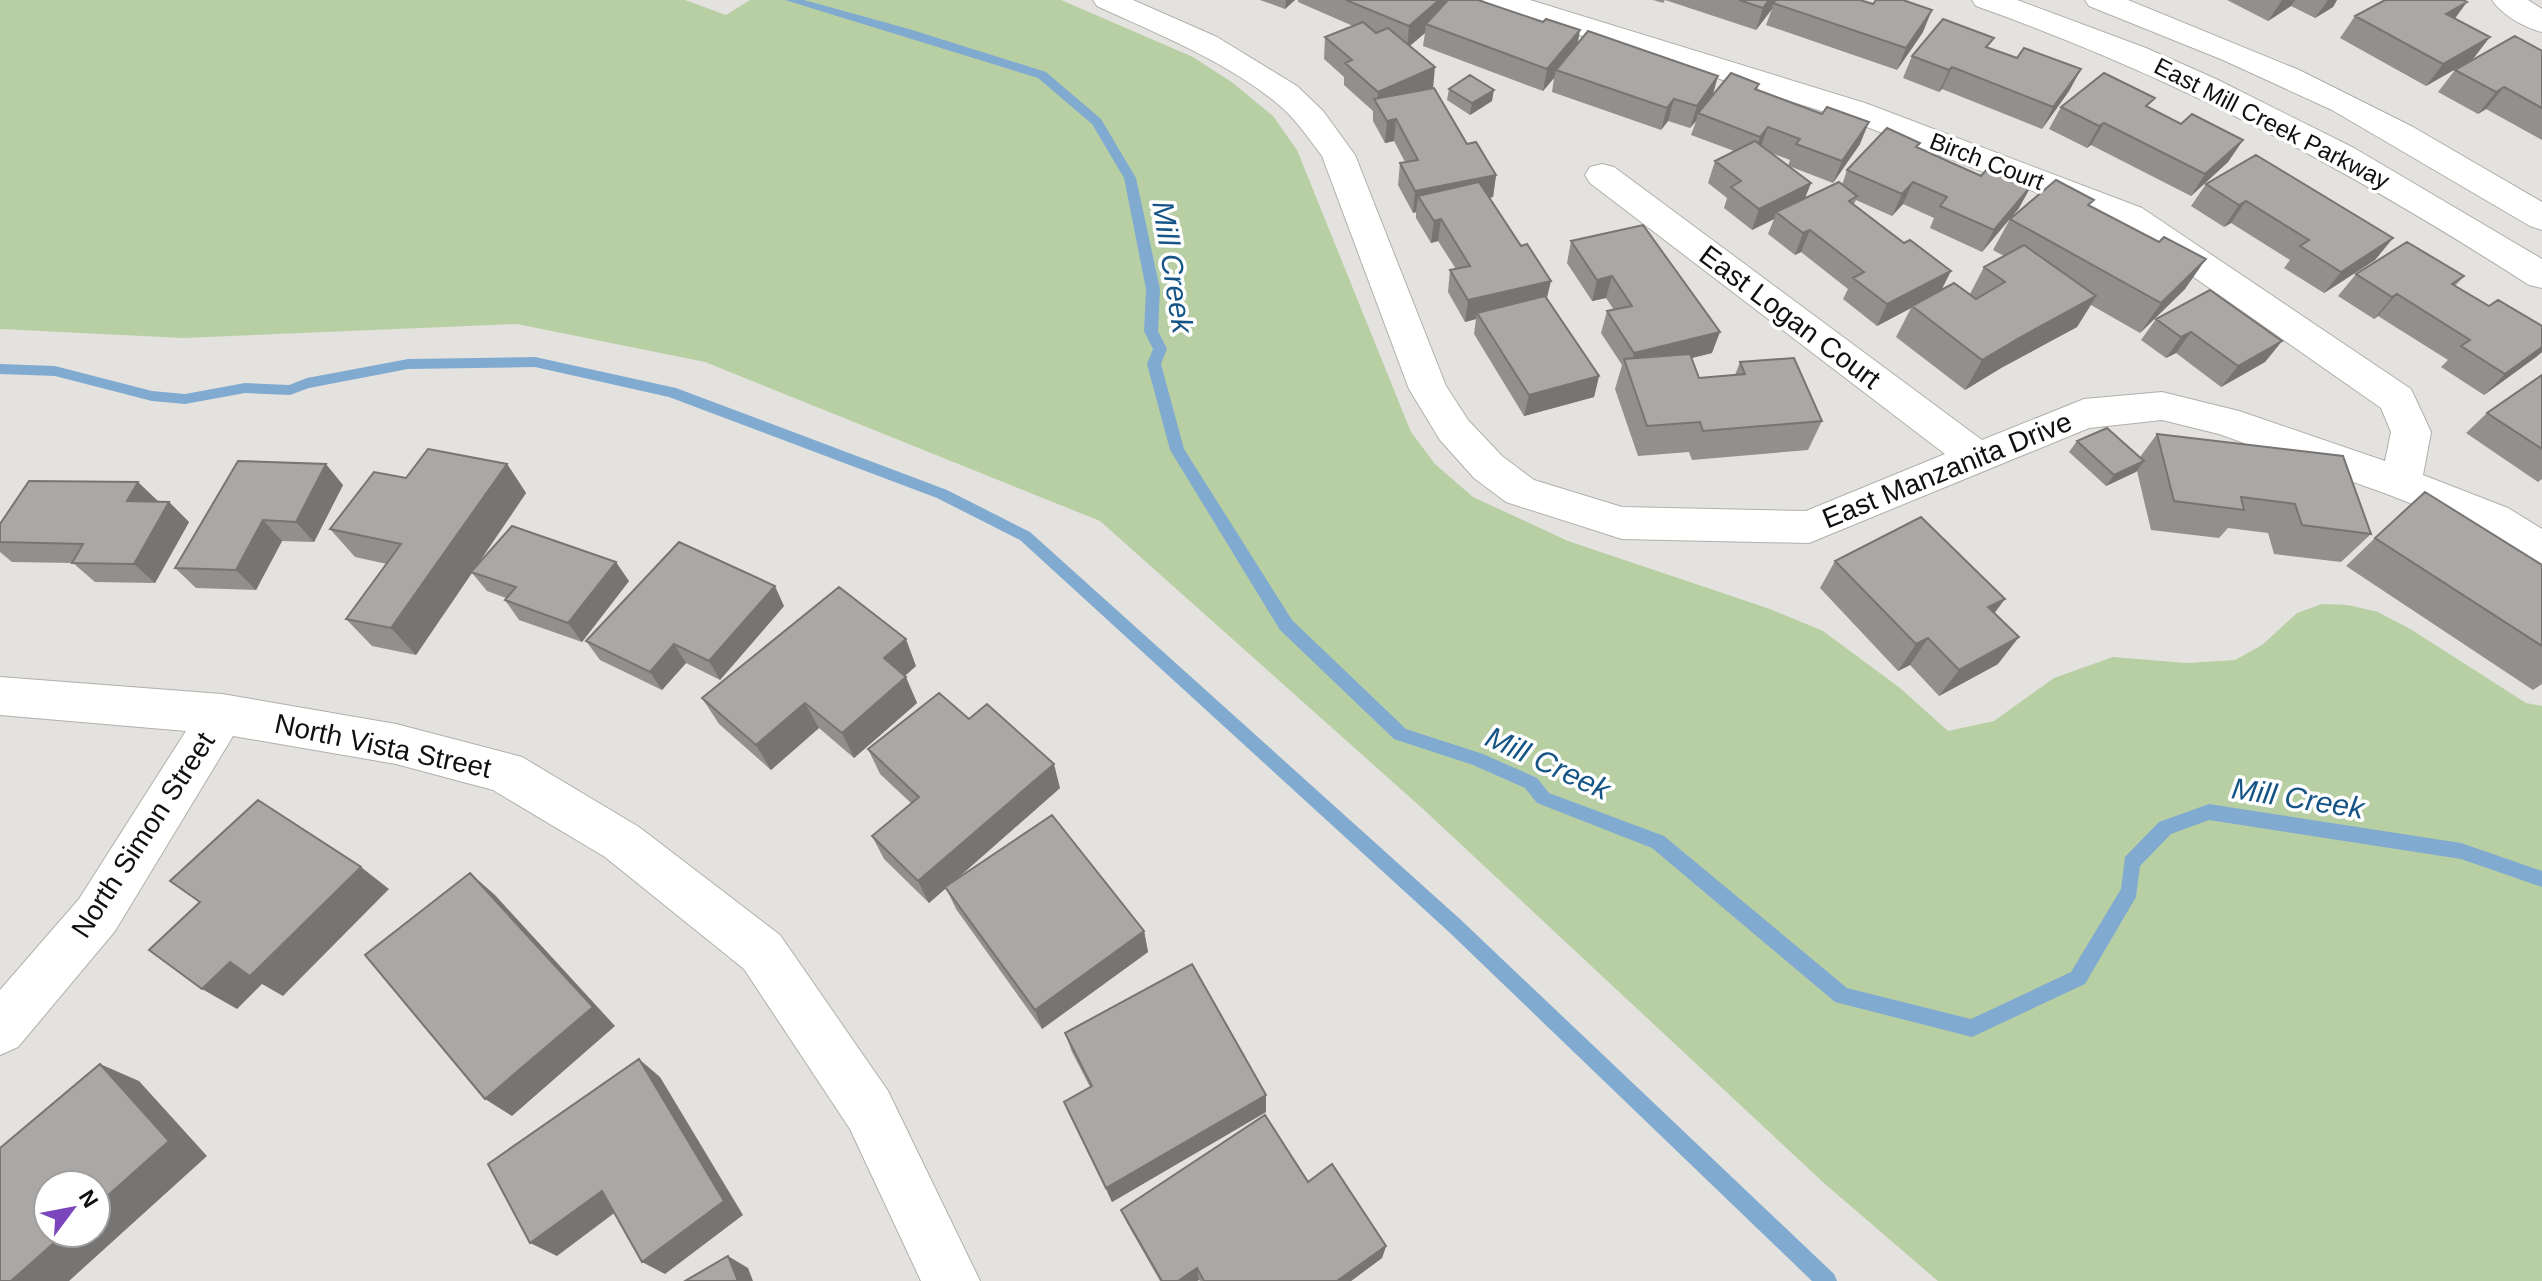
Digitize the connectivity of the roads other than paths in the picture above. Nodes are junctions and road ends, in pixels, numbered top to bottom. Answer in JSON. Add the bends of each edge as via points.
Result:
{"nodes":[{"id":1,"x":1108,"y":0,"type":"edge"},
{"id":2,"x":1498,"y":0,"type":"edge"},
{"id":3,"x":1987,"y":0,"type":"edge"},
{"id":4,"x":2100,"y":0,"type":"edge"},
{"id":5,"x":2507,"y":0,"type":"edge"},
{"id":6,"x":2542,"y":23,"type":"edge"},
{"id":7,"x":1602,"y":175,"type":"dead end"},
{"id":8,"x":2542,"y":218,"type":"edge"},
{"id":9,"x":2542,"y":276,"type":"edge"},
{"id":10,"x":1979,"y":459,"type":"junction"},
{"id":11,"x":2401,"y":483,"type":"junction"},
{"id":12,"x":2542,"y":550,"type":"edge"},
{"id":13,"x":0,"y":696,"type":"edge"},
{"id":14,"x":222,"y":714,"type":"junction"},
{"id":15,"x":0,"y":1029,"type":"edge"},
{"id":16,"x":951,"y":1281,"type":"edge"}],
"edges":[{"from":1,"to":10,"type":"street","name":"East Manzanita Drive","via":[[1206,44],[1285,93],[1311,118],[1338,155],[1428,389],[1454,430],[1488,467],[1520,491],[1622,523],[1809,527]]},
{"from":2,"to":11,"type":"street","name":"Birch Court","via":[[1853,110],[2130,216],[2397,399],[2411,432]]},
{"from":3,"to":9,"type":"street","name":"East Mill Creek Parkway","via":[[2112,44],[2331,147]]},
{"from":4,"to":8,"type":"street","name":"East Mill Creek Parkway","via":[[2315,89]]},
{"from":5,"to":6,"type":"street"},
{"from":7,"to":10,"type":"street","name":"East Logan Court"},
{"from":10,"to":11,"type":"street","name":"East Manzanita Drive","via":[[2084,414],[2162,406],[2225,421]]},
{"from":11,"to":12,"type":"street","name":"East Manzanita Drive","via":[[2493,519]]},
{"from":13,"to":14,"type":"street","name":"North Vista Street"},
{"from":14,"to":15,"type":"street","name":"North Simon Street","via":[[97,915]]},
{"from":14,"to":16,"type":"street","name":"North Vista Street","via":[[396,744],[505,772],[622,842],[762,952],[869,1110]]}]}
